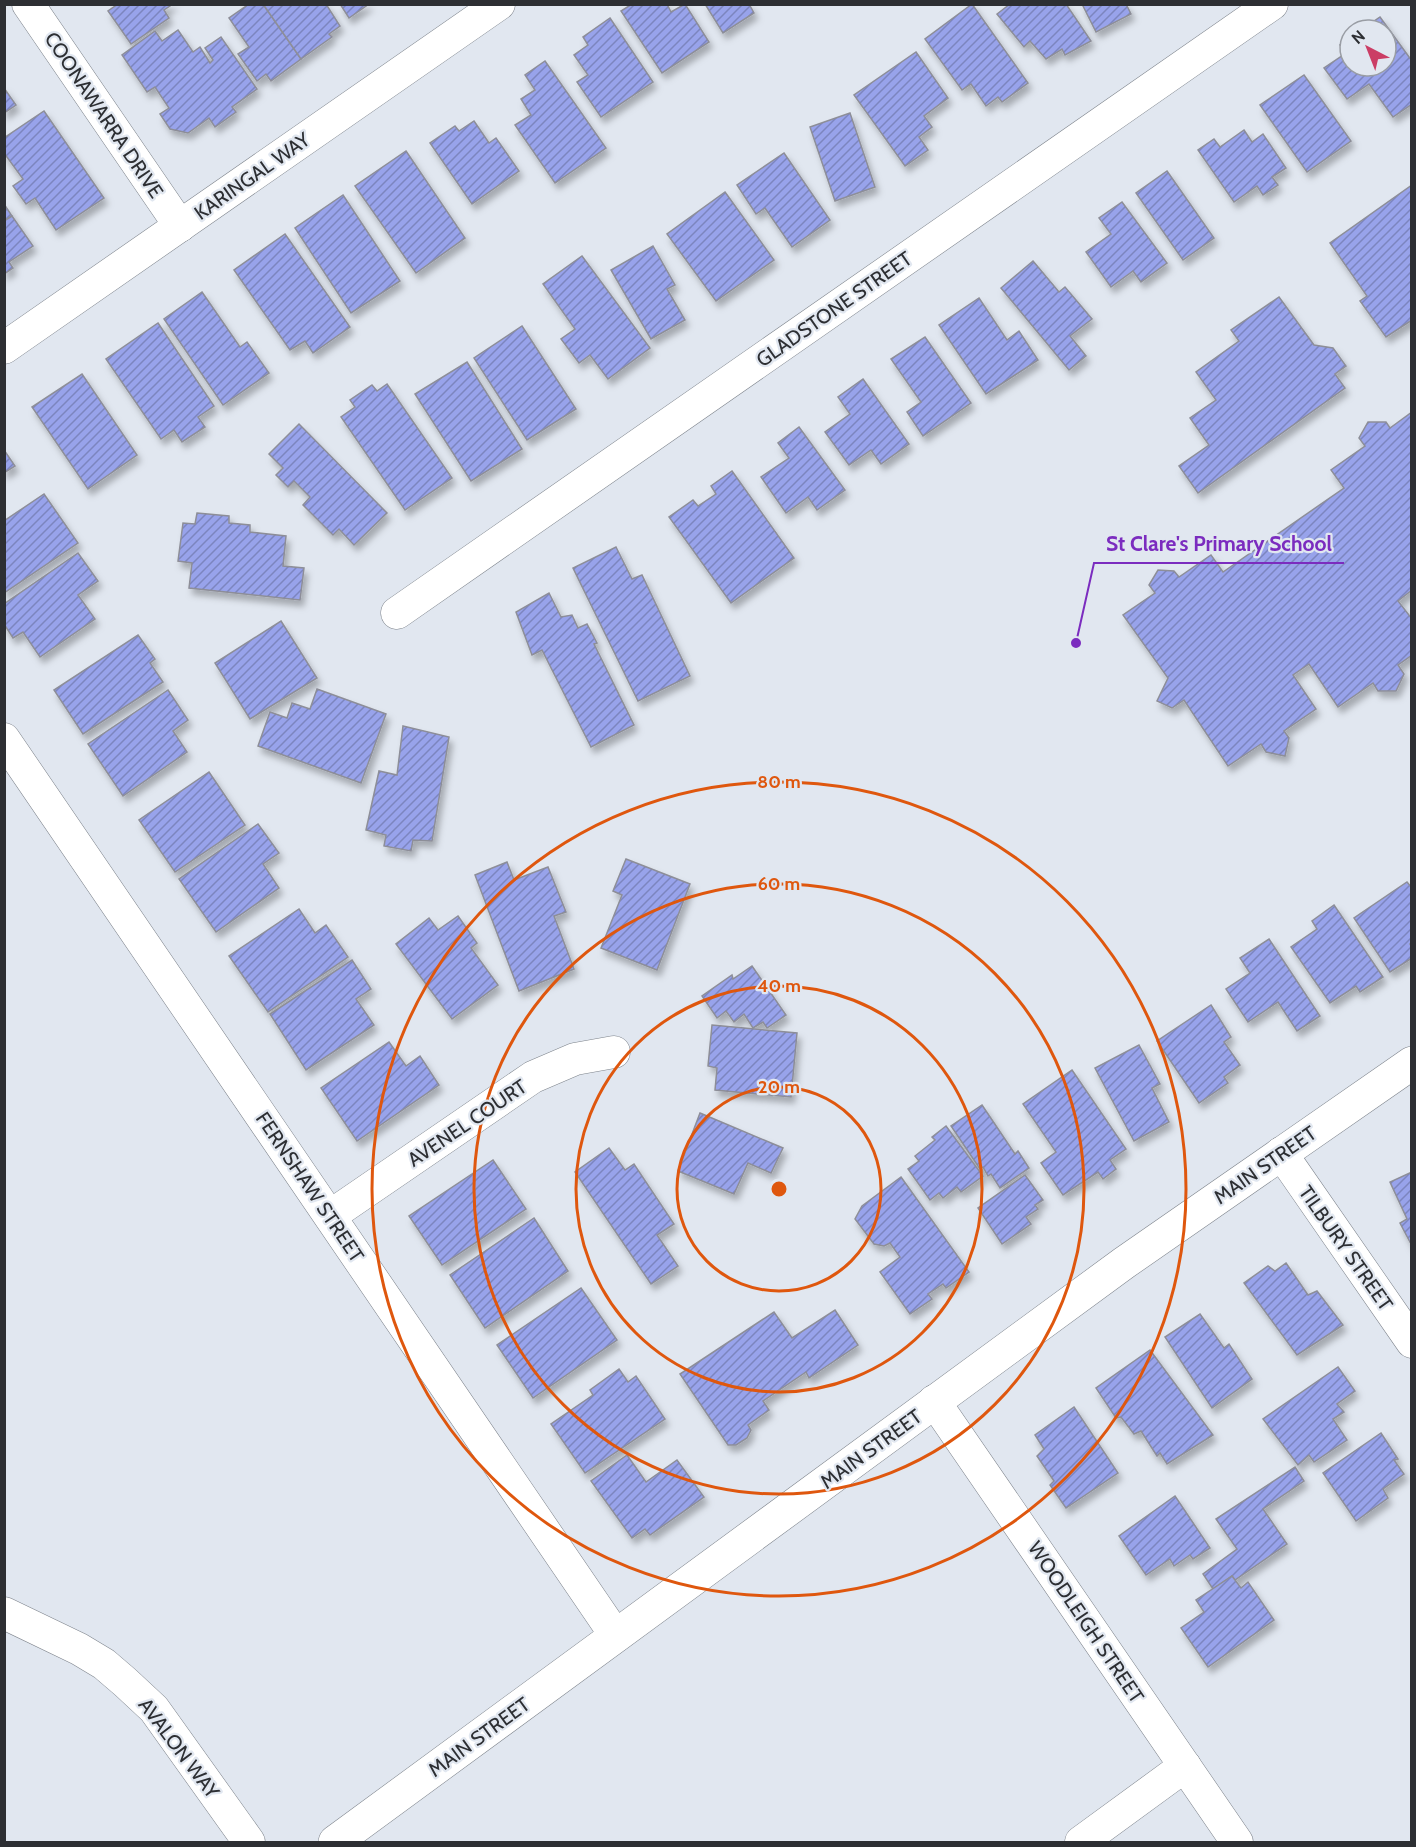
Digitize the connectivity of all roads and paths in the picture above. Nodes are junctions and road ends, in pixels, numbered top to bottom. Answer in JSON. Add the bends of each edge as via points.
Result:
{"nodes":[{"id":1,"x":28,"y":4,"type":"edge"},
{"id":2,"x":499,"y":4,"type":"edge"},
{"id":3,"x":1272,"y":4,"type":"edge"},
{"id":4,"x":180,"y":226,"type":"junction"},
{"id":5,"x":4,"y":348,"type":"edge"},
{"id":6,"x":397,"y":613,"type":"dead end"},
{"id":7,"x":4,"y":739,"type":"edge"},
{"id":8,"x":614,"y":1052,"type":"dead end"},
{"id":9,"x":1412,"y":1063,"type":"edge"},
{"id":10,"x":1281,"y":1153,"type":"junction"},
{"id":11,"x":330,"y":1216,"type":"junction"},
{"id":12,"x":1412,"y":1342,"type":"edge"},
{"id":13,"x":934,"y":1401,"type":"junction"},
{"id":14,"x":4,"y":1613,"type":"edge"},
{"id":15,"x":616,"y":1636,"type":"junction"},
{"id":16,"x":1185,"y":1766,"type":"junction"},
{"id":17,"x":249,"y":1842,"type":"edge"},
{"id":18,"x":335,"y":1842,"type":"edge"},
{"id":19,"x":1081,"y":1842,"type":"edge"},
{"id":20,"x":1237,"y":1842,"type":"edge"}],
"edges":[{"from":1,"to":4,"type":"street","name":"COONAWARRA DRIVE"},
{"from":2,"to":4,"type":"street","name":"KARINGAL WAY"},
{"from":3,"to":6,"type":"street","name":"GLADSTONE STREET"},
{"from":4,"to":5,"type":"street","name":"KARINGAL WAY"},
{"from":7,"to":11,"type":"street","name":"FERNSHAW STREET"},
{"from":8,"to":11,"type":"street","name":"AVENEL COURT","via":[[575,1059],[532,1077]]},
{"from":9,"to":10,"type":"street","name":"MAIN STREET"},
{"from":10,"to":12,"type":"street","name":"TILBURY STREET"},
{"from":10,"to":13,"type":"street","name":"MAIN STREET"},
{"from":11,"to":15,"type":"street","name":"FERNSHAW STREET"},
{"from":13,"to":15,"type":"street","name":"MAIN STREET"},
{"from":13,"to":16,"type":"street","name":"WOODLEIGH STREET"},
{"from":14,"to":17,"type":"street","name":"AVALON WAY","via":[[104,1664],[140,1695],[175,1736]]},
{"from":15,"to":18,"type":"street","name":"MAIN STREET"},
{"from":16,"to":19,"type":"street"},
{"from":16,"to":20,"type":"street","name":"WOODLEIGH STREET"}]}
